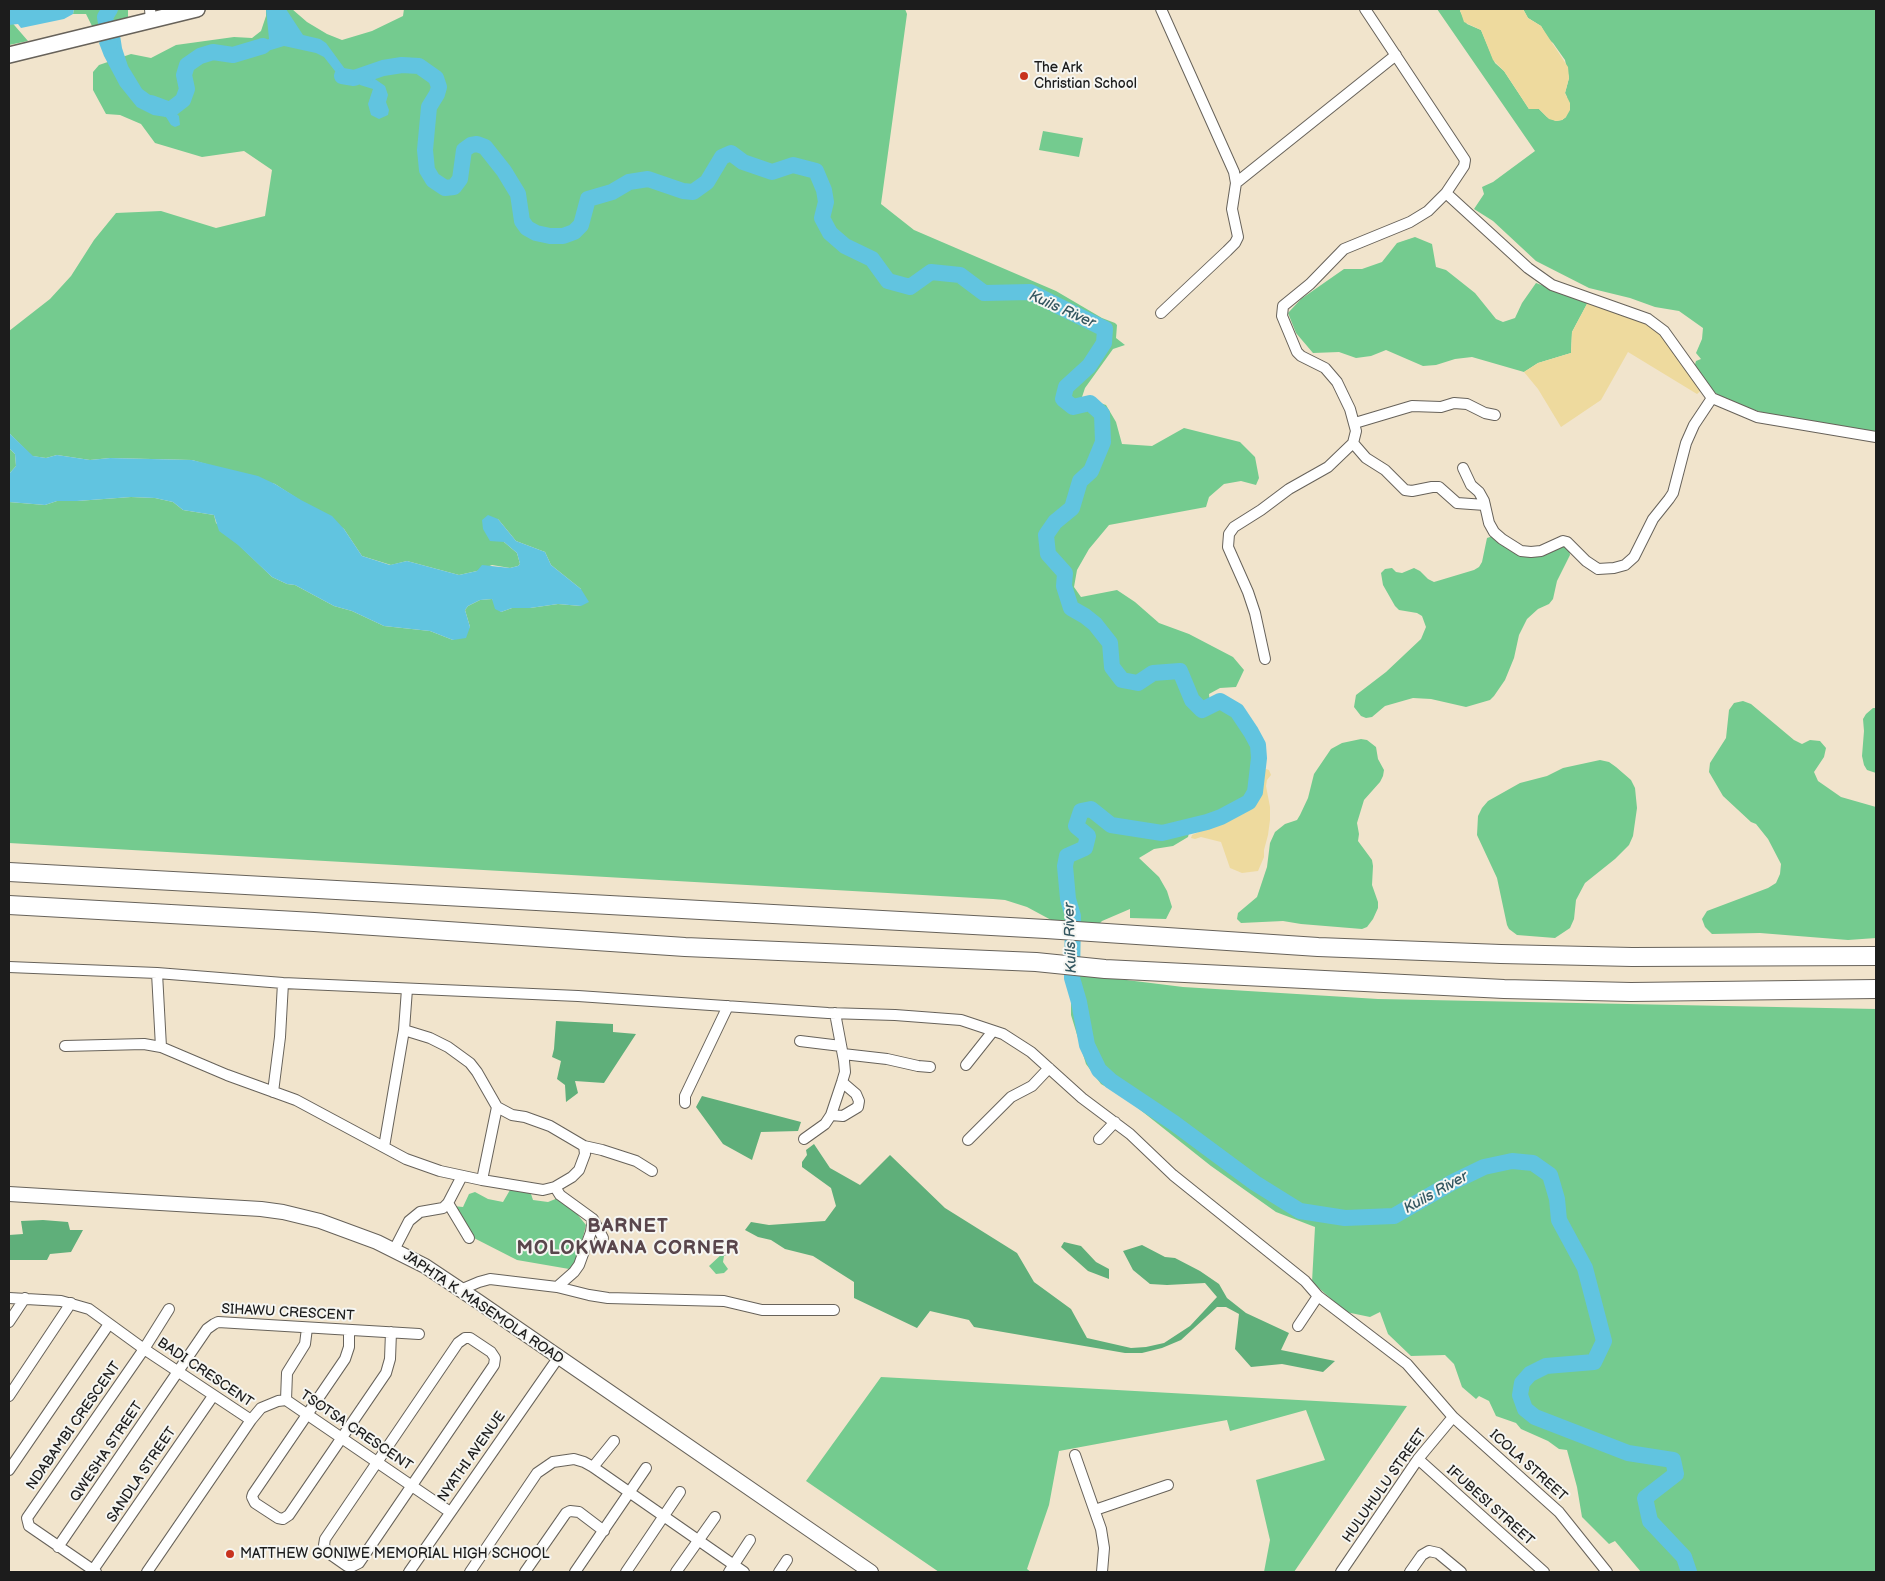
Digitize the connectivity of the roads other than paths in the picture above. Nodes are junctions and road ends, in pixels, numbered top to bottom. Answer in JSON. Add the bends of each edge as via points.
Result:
{"nodes":[{"id":1,"x":197,"y":9,"type":"edge"},
{"id":2,"x":1161,"y":9,"type":"edge"},
{"id":3,"x":1365,"y":9,"type":"edge"},
{"id":4,"x":150,"y":14,"type":"edge"},
{"id":5,"x":9,"y":54,"type":"edge"},
{"id":6,"x":1396,"y":55,"type":"junction"},
{"id":7,"x":1236,"y":183,"type":"junction"},
{"id":8,"x":1446,"y":193,"type":"junction"},
{"id":9,"x":1160,"y":313,"type":"dead end"},
{"id":10,"x":1712,"y":398,"type":"junction"},
{"id":11,"x":1494,"y":415,"type":"dead end"},
{"id":12,"x":1354,"y":423,"type":"junction"},
{"id":13,"x":1876,"y":437,"type":"edge"},
{"id":14,"x":1353,"y":444,"type":"junction"},
{"id":15,"x":1463,"y":468,"type":"dead end"},
{"id":16,"x":1485,"y":505,"type":"junction"},
{"id":17,"x":1264,"y":659,"type":"dead end"},
{"id":18,"x":9,"y":872,"type":"edge"},
{"id":19,"x":9,"y":905,"type":"edge"},
{"id":20,"x":1876,"y":956,"type":"edge"},
{"id":21,"x":9,"y":967,"type":"edge"},
{"id":22,"x":157,"y":973,"type":"junction"},
{"id":23,"x":283,"y":983,"type":"junction"},
{"id":24,"x":407,"y":989,"type":"junction"},
{"id":25,"x":1876,"y":990,"type":"edge"},
{"id":26,"x":728,"y":1006,"type":"junction"},
{"id":27,"x":835,"y":1013,"type":"junction"},
{"id":28,"x":404,"y":1030,"type":"junction"},
{"id":29,"x":993,"y":1030,"type":"junction"},
{"id":30,"x":800,"y":1041,"type":"dead end"},
{"id":31,"x":65,"y":1046,"type":"dead end"},
{"id":32,"x":161,"y":1046,"type":"junction"},
{"id":33,"x":842,"y":1050,"type":"junction"},
{"id":34,"x":966,"y":1066,"type":"dead end"},
{"id":35,"x":930,"y":1067,"type":"dead end"},
{"id":36,"x":1050,"y":1068,"type":"junction"},
{"id":37,"x":842,"y":1082,"type":"junction"},
{"id":38,"x":273,"y":1092,"type":"junction"},
{"id":39,"x":685,"y":1103,"type":"dead end"},
{"id":40,"x":497,"y":1107,"type":"junction"},
{"id":41,"x":831,"y":1115,"type":"junction"},
{"id":42,"x":1115,"y":1122,"type":"junction"},
{"id":43,"x":804,"y":1139,"type":"dead end"},
{"id":44,"x":1099,"y":1139,"type":"dead end"},
{"id":45,"x":968,"y":1140,"type":"dead end"},
{"id":46,"x":584,"y":1146,"type":"junction"},
{"id":47,"x":384,"y":1147,"type":"junction"},
{"id":48,"x":652,"y":1171,"type":"dead end"},
{"id":49,"x":462,"y":1176,"type":"junction"},
{"id":50,"x":482,"y":1180,"type":"junction"},
{"id":51,"x":555,"y":1187,"type":"junction"},
{"id":52,"x":9,"y":1194,"type":"edge"},
{"id":53,"x":448,"y":1203,"type":"junction"},
{"id":54,"x":593,"y":1219,"type":"junction"},
{"id":55,"x":468,"y":1238,"type":"dead end"},
{"id":56,"x":603,"y":1238,"type":"dead end"},
{"id":57,"x":394,"y":1250,"type":"junction"},
{"id":58,"x":557,"y":1287,"type":"junction"},
{"id":59,"x":460,"y":1290,"type":"junction"},
{"id":60,"x":1318,"y":1296,"type":"junction"},
{"id":61,"x":9,"y":1298,"type":"edge"},
{"id":62,"x":25,"y":1298,"type":"junction"},
{"id":63,"x":71,"y":1303,"type":"junction"},
{"id":64,"x":169,"y":1309,"type":"dead end"},
{"id":65,"x":834,"y":1310,"type":"dead end"},
{"id":66,"x":9,"y":1322,"type":"edge"},
{"id":67,"x":109,"y":1324,"type":"junction"},
{"id":68,"x":1298,"y":1326,"type":"dead end"},
{"id":69,"x":307,"y":1328,"type":"junction"},
{"id":70,"x":349,"y":1330,"type":"junction"},
{"id":71,"x":391,"y":1332,"type":"junction"},
{"id":72,"x":419,"y":1334,"type":"dead end"},
{"id":73,"x":144,"y":1349,"type":"junction"},
{"id":74,"x":558,"y":1358,"type":"junction"},
{"id":75,"x":178,"y":1372,"type":"junction"},
{"id":76,"x":9,"y":1396,"type":"edge"},
{"id":77,"x":213,"y":1396,"type":"junction"},
{"id":78,"x":286,"y":1400,"type":"junction"},
{"id":79,"x":307,"y":1414,"type":"junction"},
{"id":80,"x":1453,"y":1417,"type":"junction"},
{"id":81,"x":251,"y":1420,"type":"junction"},
{"id":82,"x":342,"y":1439,"type":"junction"},
{"id":83,"x":614,"y":1441,"type":"dead end"},
{"id":84,"x":1075,"y":1455,"type":"dead end"},
{"id":85,"x":1418,"y":1460,"type":"junction"},
{"id":86,"x":377,"y":1462,"type":"junction"},
{"id":87,"x":593,"y":1467,"type":"junction"},
{"id":88,"x":646,"y":1468,"type":"dead end"},
{"id":89,"x":9,"y":1470,"type":"edge"},
{"id":90,"x":1168,"y":1485,"type":"dead end"},
{"id":91,"x":412,"y":1486,"type":"junction"},
{"id":92,"x":680,"y":1492,"type":"dead end"},
{"id":93,"x":629,"y":1494,"type":"junction"},
{"id":94,"x":1095,"y":1510,"type":"junction"},
{"id":95,"x":450,"y":1512,"type":"junction"},
{"id":96,"x":663,"y":1517,"type":"junction"},
{"id":97,"x":715,"y":1517,"type":"dead end"},
{"id":98,"x":604,"y":1531,"type":"junction"},
{"id":99,"x":698,"y":1540,"type":"junction"},
{"id":100,"x":750,"y":1540,"type":"dead end"},
{"id":101,"x":58,"y":1547,"type":"junction"},
{"id":102,"x":787,"y":1560,"type":"dead end"},
{"id":103,"x":731,"y":1569,"type":"edge"},
{"id":104,"x":95,"y":1571,"type":"edge"},
{"id":105,"x":147,"y":1572,"type":"edge"},
{"id":106,"x":409,"y":1572,"type":"edge"},
{"id":107,"x":470,"y":1572,"type":"edge"},
{"id":108,"x":525,"y":1572,"type":"edge"},
{"id":109,"x":576,"y":1572,"type":"edge"},
{"id":110,"x":626,"y":1572,"type":"edge"},
{"id":111,"x":676,"y":1572,"type":"edge"},
{"id":112,"x":744,"y":1572,"type":"edge"},
{"id":113,"x":779,"y":1572,"type":"edge"},
{"id":114,"x":871,"y":1572,"type":"edge"},
{"id":115,"x":1102,"y":1572,"type":"edge"},
{"id":116,"x":1341,"y":1572,"type":"edge"},
{"id":117,"x":1410,"y":1572,"type":"edge"},
{"id":118,"x":1461,"y":1572,"type":"edge"},
{"id":119,"x":1544,"y":1572,"type":"edge"},
{"id":120,"x":1607,"y":1572,"type":"edge"}],
"edges":[{"from":1,"to":4,"type":"main road"},
{"from":2,"to":7,"type":"street","via":[[1234,172]]},
{"from":3,"to":6,"type":"street"},
{"from":4,"to":5,"type":"main road","via":[[127,26]]},
{"from":6,"to":7,"type":"street"},
{"from":6,"to":8,"type":"street","via":[[1466,160]]},
{"from":7,"to":9,"type":"street","via":[[1232,209],[1238,237]]},
{"from":8,"to":10,"type":"street","via":[[1528,268],[1552,285],[1648,319],[1664,331]]},
{"from":8,"to":12,"type":"street","via":[[1428,211],[1410,222],[1344,249],[1283,306],[1282,316],[1297,352],[1325,368],[1337,382]]},
{"from":10,"to":13,"type":"street","via":[[1757,417]]},
{"from":10,"to":16,"type":"street","via":[[1686,443],[1673,493],[1653,519],[1634,557],[1625,565],[1598,569],[1563,541],[1542,551],[1521,551],[1494,532]]},
{"from":11,"to":12,"type":"street","via":[[1467,404],[1454,403],[1441,407],[1412,406]]},
{"from":12,"to":14,"type":"street"},
{"from":14,"to":16,"type":"street","via":[[1405,490],[1439,487],[1457,503]]},
{"from":14,"to":17,"type":"street","via":[[1328,467],[1289,489],[1234,527],[1229,534],[1228,546],[1248,592]]},
{"from":15,"to":16,"type":"street"},
{"from":18,"to":20,"type":"highway","via":[[1318,947],[1632,957]]},
{"from":19,"to":25,"type":"highway","via":[[685,947],[1504,989],[1631,992]]},
{"from":21,"to":22,"type":"street","name":"ICOLA STREET"},
{"from":22,"to":23,"type":"street","name":"ICOLA STREET"},
{"from":22,"to":32,"type":"street"},
{"from":23,"to":24,"type":"street","name":"ICOLA STREET"},
{"from":23,"to":38,"type":"street"},
{"from":24,"to":26,"type":"street","name":"ICOLA STREET"},
{"from":24,"to":28,"type":"street"},
{"from":26,"to":27,"type":"street","name":"ICOLA STREET"},
{"from":26,"to":39,"type":"street","via":[[685,1096]]},
{"from":27,"to":29,"type":"street","name":"ICOLA STREET","via":[[961,1020]]},
{"from":27,"to":33,"type":"street"},
{"from":28,"to":40,"type":"street","via":[[448,1047],[470,1063]]},
{"from":28,"to":47,"type":"street"},
{"from":29,"to":34,"type":"street"},
{"from":29,"to":36,"type":"street","name":"ICOLA STREET","via":[[1017,1042]]},
{"from":30,"to":33,"type":"street"},
{"from":31,"to":32,"type":"street"},
{"from":32,"to":38,"type":"street"},
{"from":33,"to":35,"type":"street"},
{"from":33,"to":37,"type":"street","via":[[845,1072]]},
{"from":36,"to":42,"type":"street","name":"ICOLA STREET","via":[[1082,1098]]},
{"from":36,"to":45,"type":"street","via":[[1032,1086],[1011,1097]]},
{"from":37,"to":41,"type":"street"},
{"from":37,"to":41,"type":"street","via":[[856,1094],[858,1107],[843,1116]]},
{"from":38,"to":47,"type":"street","via":[[296,1100]]},
{"from":40,"to":46,"type":"street","via":[[550,1126]]},
{"from":40,"to":50,"type":"street"},
{"from":41,"to":43,"type":"street","via":[[825,1124]]},
{"from":42,"to":44,"type":"street"},
{"from":42,"to":60,"type":"street","name":"ICOLA STREET","via":[[1173,1175],[1305,1281]]},
{"from":46,"to":48,"type":"street","via":[[636,1161]]},
{"from":46,"to":51,"type":"street","via":[[585,1154],[579,1170]]},
{"from":47,"to":49,"type":"street","via":[[417,1163]]},
{"from":49,"to":50,"type":"street"},
{"from":49,"to":53,"type":"street"},
{"from":50,"to":51,"type":"street","via":[[538,1189]]},
{"from":51,"to":54,"type":"street","via":[[568,1202]]},
{"from":52,"to":57,"type":"main road","name":"JAPHTA K. MASEMOLA ROAD","via":[[283,1212],[349,1230]]},
{"from":53,"to":55,"type":"street"},
{"from":53,"to":57,"type":"street","via":[[440,1210],[420,1212],[412,1218]]},
{"from":54,"to":56,"type":"street"},
{"from":54,"to":58,"type":"street","via":[[579,1265]]},
{"from":57,"to":59,"type":"main road","name":"JAPHTA K. MASEMOLA ROAD"},
{"from":58,"to":59,"type":"street","via":[[490,1279]]},
{"from":58,"to":65,"type":"street","via":[[608,1298],[724,1301],[762,1310]]},
{"from":59,"to":74,"type":"main road","name":"JAPHTA K. MASEMOLA ROAD"},
{"from":60,"to":68,"type":"street"},
{"from":60,"to":80,"type":"street","name":"ICOLA STREET","via":[[1408,1364]]},
{"from":61,"to":62,"type":"street","name":"BADI CRESCENT"},
{"from":62,"to":63,"type":"street","name":"BADI CRESCENT"},
{"from":62,"to":66,"type":"street"},
{"from":63,"to":67,"type":"street","name":"BADI CRESCENT","via":[[89,1309]]},
{"from":63,"to":76,"type":"street"},
{"from":64,"to":73,"type":"street","name":"BADI CRESCENT"},
{"from":67,"to":73,"type":"street","name":"BADI CRESCENT"},
{"from":67,"to":89,"type":"street"},
{"from":69,"to":70,"type":"street","name":"SIHAWU CRESCENT"},
{"from":69,"to":75,"type":"street","name":"SIHAWU CRESCENT","via":[[218,1322],[207,1329]]},
{"from":69,"to":78,"type":"street","via":[[305,1344],[287,1373]]},
{"from":70,"to":71,"type":"street","name":"SIHAWU CRESCENT"},
{"from":70,"to":79,"type":"street","via":[[345,1359]]},
{"from":71,"to":72,"type":"street","name":"SIHAWU CRESCENT"},
{"from":71,"to":82,"type":"street","via":[[386,1373]]},
{"from":73,"to":75,"type":"street","name":"BADI CRESCENT"},
{"from":73,"to":101,"type":"street","name":"NDABAMBI CRESCENT","via":[[27,1518],[29,1526]]},
{"from":74,"to":95,"type":"street","name":"NYATHI AVENUE"},
{"from":74,"to":114,"type":"main road","name":"JAPHTA K. MASEMOLA ROAD"},
{"from":75,"to":77,"type":"street","name":"BADI CRESCENT"},
{"from":75,"to":101,"type":"street","name":"QWESHA STREET"},
{"from":77,"to":81,"type":"street","name":"BADI CRESCENT"},
{"from":77,"to":104,"type":"street","name":"SANDLA STREET"},
{"from":78,"to":79,"type":"street","name":"TSOTSA CRESCENT"},
{"from":78,"to":81,"type":"street","name":"TSOTSA CRESCENT","via":[[269,1403]]},
{"from":79,"to":82,"type":"street","name":"TSOTSA CRESCENT"},
{"from":79,"to":82,"type":"street","via":[[252,1497],[255,1503],[278,1518],[289,1515]]},
{"from":80,"to":85,"type":"street","name":"HULUHULU STREET"},
{"from":80,"to":120,"type":"street","name":"ICOLA STREET","via":[[1559,1512]]},
{"from":81,"to":105,"type":"street","name":"TSOTSA CRESCENT"},
{"from":82,"to":86,"type":"street","name":"TSOTSA CRESCENT"},
{"from":83,"to":87,"type":"street"},
{"from":84,"to":94,"type":"street"},
{"from":85,"to":116,"type":"street","name":"HULUHULU STREET"},
{"from":85,"to":119,"type":"street","name":"IFUBESI STREET"},
{"from":86,"to":91,"type":"street","name":"TSOTSA CRESCENT"},
{"from":86,"to":91,"type":"street","via":[[324,1542],[327,1552],[347,1566],[359,1563]]},
{"from":86,"to":91,"type":"street","via":[[458,1343],[470,1338],[491,1352],[495,1358],[494,1365]]},
{"from":87,"to":93,"type":"street"},
{"from":87,"to":107,"type":"street","via":[[574,1458],[545,1466]]},
{"from":88,"to":93,"type":"street"},
{"from":90,"to":94,"type":"street"},
{"from":91,"to":95,"type":"street","name":"TSOTSA CRESCENT"},
{"from":92,"to":96,"type":"street"},
{"from":93,"to":96,"type":"street"},
{"from":93,"to":98,"type":"street"},
{"from":94,"to":115,"type":"street","via":[[1104,1540]]},
{"from":95,"to":106,"type":"street","name":"NYATHI AVENUE"},
{"from":96,"to":99,"type":"street"},
{"from":96,"to":110,"type":"street"},
{"from":97,"to":99,"type":"street"},
{"from":98,"to":108,"type":"street","via":[[579,1512],[566,1513]]},
{"from":98,"to":109,"type":"street"},
{"from":99,"to":103,"type":"street"},
{"from":99,"to":111,"type":"street"},
{"from":100,"to":103,"type":"street"},
{"from":101,"to":104,"type":"street","name":"NDABAMBI CRESCENT"},
{"from":102,"to":113,"type":"street"},
{"from":103,"to":112,"type":"street"},
{"from":117,"to":118,"type":"street","via":[[1425,1552],[1434,1551]]}]}
